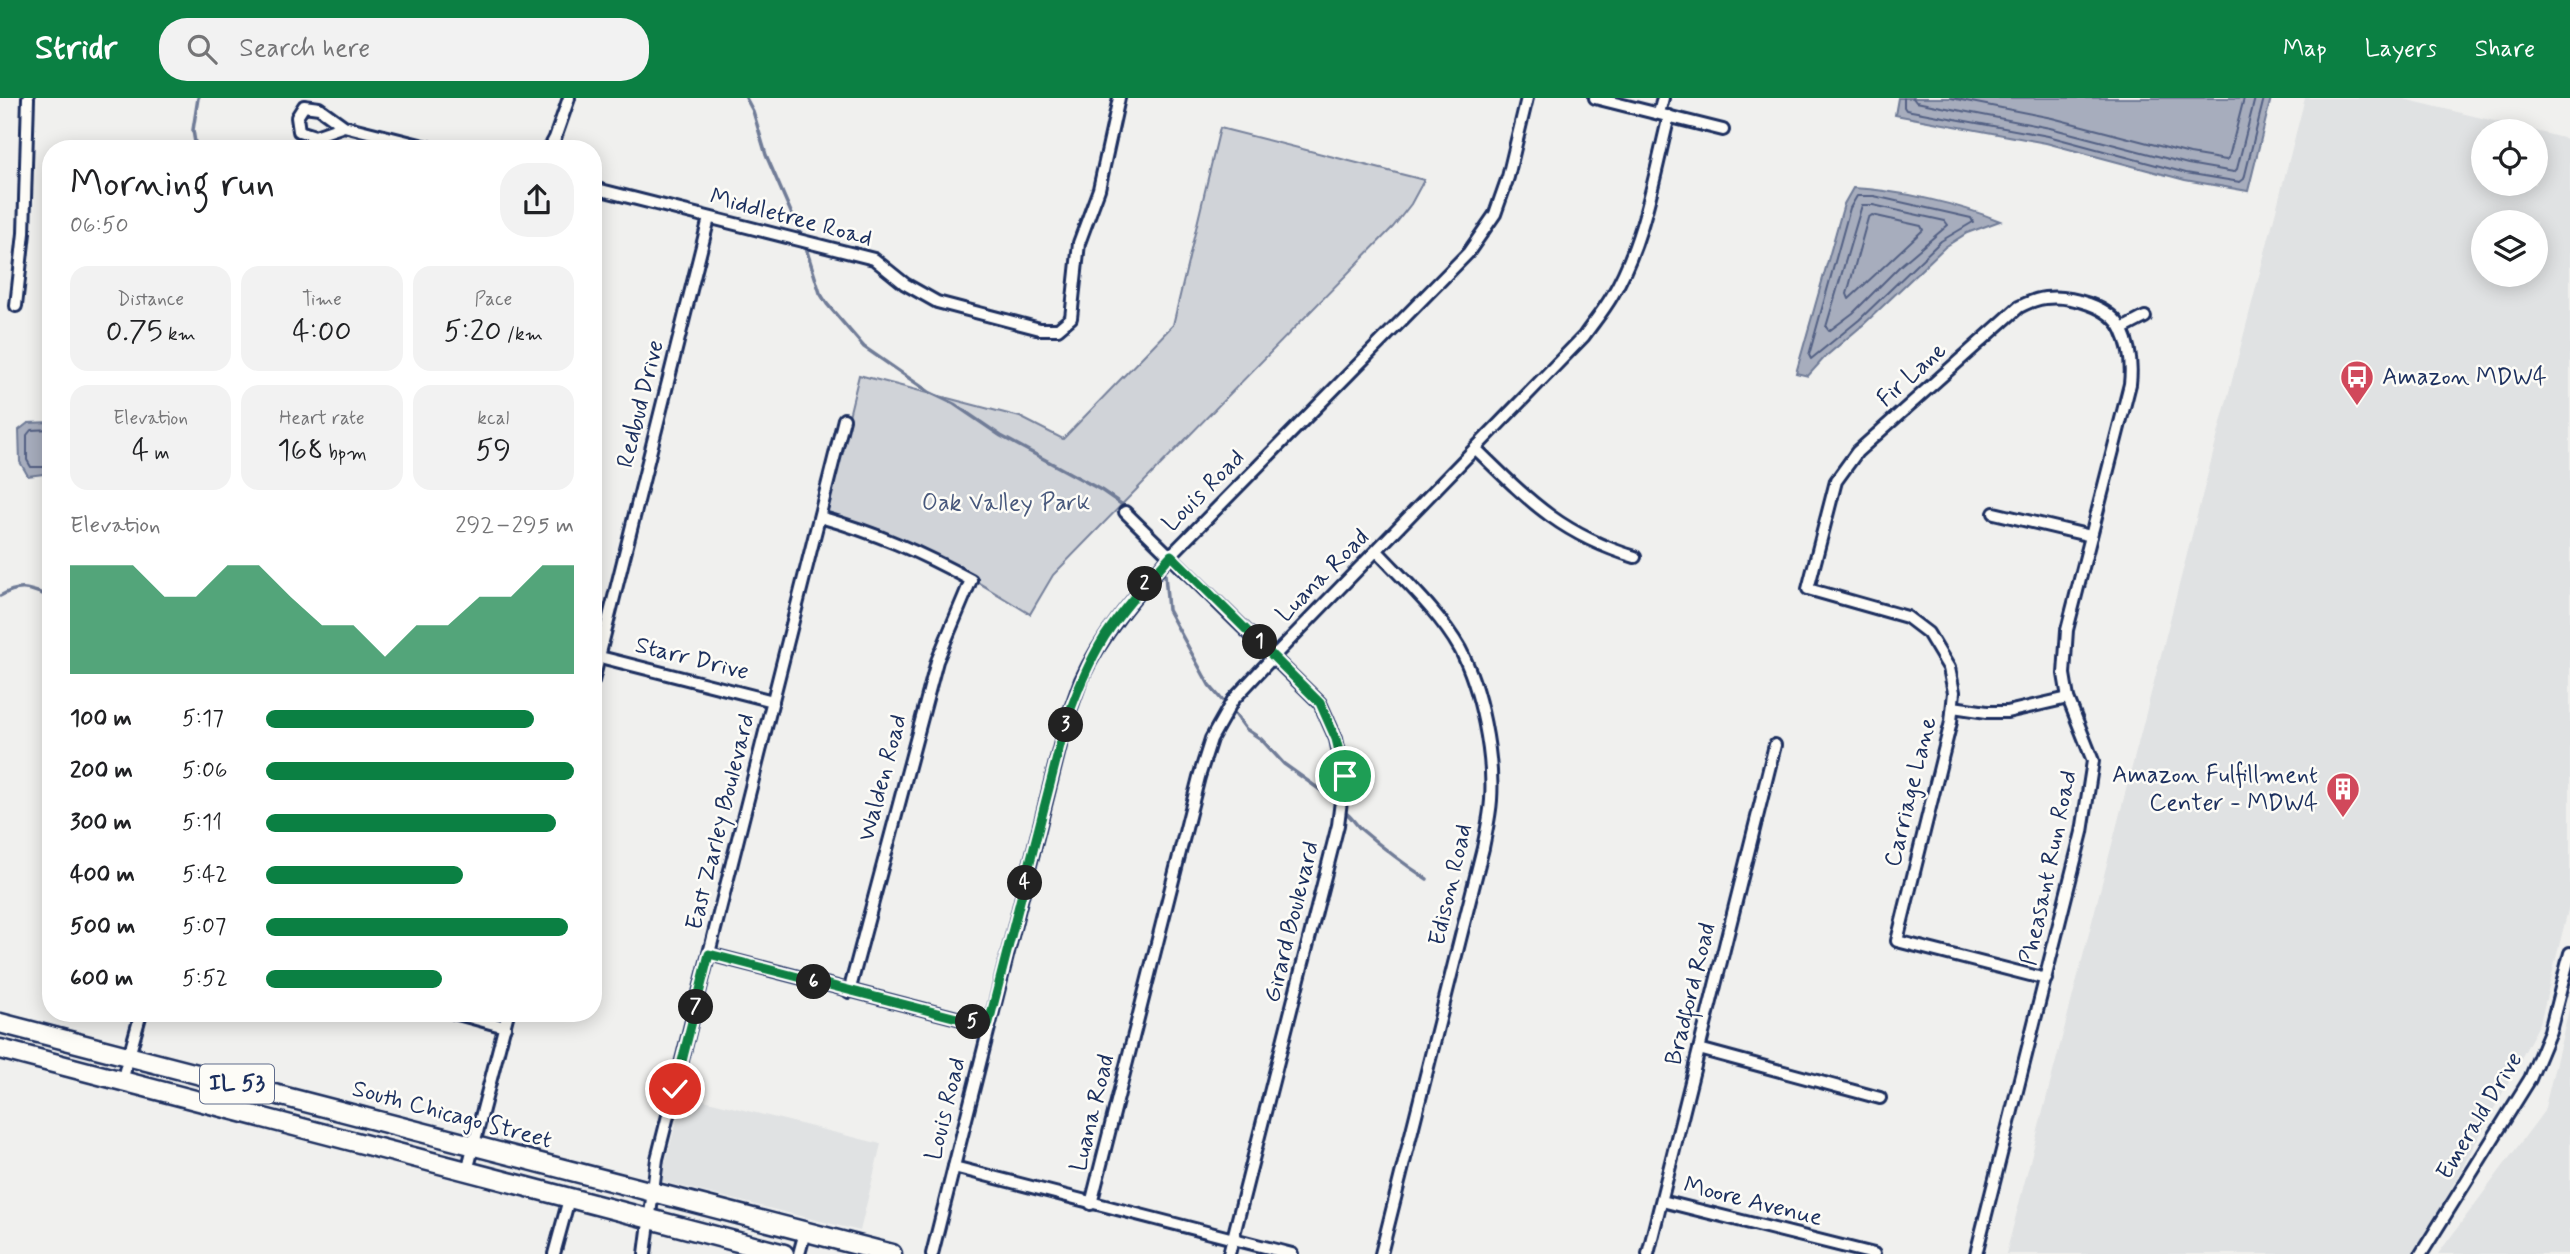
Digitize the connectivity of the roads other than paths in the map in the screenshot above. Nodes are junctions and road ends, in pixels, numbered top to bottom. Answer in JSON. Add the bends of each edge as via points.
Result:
{"nodes":[{"id":1,"x":28,"y":98,"type":"edge"},
{"id":2,"x":569,"y":98,"type":"edge"},
{"id":3,"x":1119,"y":98,"type":"edge"},
{"id":4,"x":1527,"y":98,"type":"edge"},
{"id":5,"x":1595,"y":98,"type":"edge"},
{"id":6,"x":1663,"y":98,"type":"edge"},
{"id":7,"x":1664,"y":115,"type":"junction"},
{"id":8,"x":344,"y":126,"type":"dead end"},
{"id":9,"x":1723,"y":130,"type":"dead end"},
{"id":10,"x":400,"y":140,"type":"edge"},
{"id":11,"x":554,"y":140,"type":"edge"},
{"id":12,"x":602,"y":190,"type":"edge"},
{"id":13,"x":709,"y":218,"type":"junction"},
{"id":14,"x":16,"y":306,"type":"dead end"},
{"id":15,"x":2145,"y":317,"type":"dead end"},
{"id":16,"x":2122,"y":329,"type":"junction"},
{"id":17,"x":844,"y":419,"type":"dead end"},
{"id":18,"x":1476,"y":449,"type":"junction"},
{"id":19,"x":1125,"y":512,"type":"dead end"},
{"id":20,"x":1994,"y":513,"type":"dead end"},
{"id":21,"x":820,"y":517,"type":"junction"},
{"id":22,"x":2091,"y":536,"type":"junction"},
{"id":23,"x":1377,"y":551,"type":"junction"},
{"id":24,"x":1171,"y":555,"type":"junction"},
{"id":25,"x":1635,"y":557,"type":"dead end"},
{"id":26,"x":1808,"y":589,"type":"joint"},
{"id":27,"x":602,"y":649,"type":"edge"},
{"id":28,"x":1273,"y":656,"type":"junction"},
{"id":29,"x":602,"y":658,"type":"edge"},
{"id":30,"x":2068,"y":698,"type":"junction"},
{"id":31,"x":773,"y":701,"type":"junction"},
{"id":32,"x":1953,"y":707,"type":"junction"},
{"id":33,"x":1774,"y":744,"type":"dead end"},
{"id":34,"x":2570,"y":953,"type":"edge"},
{"id":35,"x":709,"y":954,"type":"junction"},
{"id":36,"x":2046,"y":979,"type":"junction"},
{"id":37,"x":849,"y":992,"type":"junction"},
{"id":38,"x":139,"y":1022,"type":"edge"},
{"id":39,"x":487,"y":1022,"type":"edge"},
{"id":40,"x":506,"y":1022,"type":"edge"},
{"id":41,"x":0,"y":1023,"type":"edge"},
{"id":42,"x":988,"y":1026,"type":"junction"},
{"id":43,"x":505,"y":1027,"type":"junction"},
{"id":44,"x":0,"y":1049,"type":"edge"},
{"id":45,"x":1699,"y":1049,"type":"junction"},
{"id":46,"x":130,"y":1056,"type":"junction"},
{"id":47,"x":122,"y":1081,"type":"junction"},
{"id":48,"x":1880,"y":1098,"type":"dead end"},
{"id":49,"x":474,"y":1145,"type":"junction"},
{"id":50,"x":954,"y":1167,"type":"junction"},
{"id":51,"x":467,"y":1171,"type":"junction"},
{"id":52,"x":652,"y":1193,"type":"junction"},
{"id":53,"x":569,"y":1199,"type":"junction"},
{"id":54,"x":1662,"y":1201,"type":"junction"},
{"id":55,"x":1091,"y":1204,"type":"junction"},
{"id":56,"x":648,"y":1219,"type":"junction"},
{"id":57,"x":805,"y":1231,"type":"junction"},
{"id":58,"x":1233,"y":1240,"type":"junction"},
{"id":59,"x":554,"y":1254,"type":"edge"},
{"id":60,"x":645,"y":1254,"type":"edge"},
{"id":61,"x":784,"y":1254,"type":"edge"},
{"id":62,"x":799,"y":1254,"type":"edge"},
{"id":63,"x":892,"y":1254,"type":"edge"},
{"id":64,"x":932,"y":1254,"type":"edge"},
{"id":65,"x":1229,"y":1254,"type":"edge"},
{"id":66,"x":1292,"y":1254,"type":"edge"},
{"id":67,"x":1381,"y":1254,"type":"edge"},
{"id":68,"x":1648,"y":1254,"type":"edge"},
{"id":69,"x":1874,"y":1254,"type":"edge"},
{"id":70,"x":1976,"y":1254,"type":"edge"},
{"id":71,"x":2421,"y":1254,"type":"edge"}],
"edges":[{"from":1,"to":14,"type":"street","via":[[24,233]]},
{"from":2,"to":11,"type":"street"},
{"from":3,"to":13,"type":"street","name":"Middletree Road","via":[[1099,189],[1079,243],[1071,318],[1058,329],[1040,329],[937,302],[874,259]]},
{"from":4,"to":24,"type":"street","name":"Louis Road","via":[[1495,214],[1468,253]]},
{"from":5,"to":7,"type":"street"},
{"from":6,"to":7,"type":"street","name":"Luana Road"},
{"from":7,"to":9,"type":"street"},
{"from":7,"to":18,"type":"street","name":"Luana Road","via":[[1643,220],[1612,296],[1584,336]]},
{"from":8,"to":10,"type":"street"},
{"from":12,"to":13,"type":"street","name":"Middletree Road"},
{"from":13,"to":27,"type":"street","name":"Redbud Drive"},
{"from":15,"to":16,"type":"street"},
{"from":16,"to":22,"type":"street","name":"Pheasant Run Road","via":[[2132,371]]},
{"from":16,"to":26,"type":"street","name":"Fir Lane","via":[[2100,309],[2064,298],[2045,297],[2019,307],[1844,467],[1836,481]]},
{"from":17,"to":21,"type":"street","name":"East Zarley Boulevard"},
{"from":18,"to":23,"type":"street","name":"Luana Road"},
{"from":18,"to":25,"type":"street","via":[[1545,514],[1604,548]]},
{"from":19,"to":24,"type":"street","name":"Girard Boulevard"},
{"from":20,"to":22,"type":"street"},
{"from":21,"to":31,"type":"street","name":"East Zarley Boulevard"},
{"from":21,"to":37,"type":"street","name":"Walden Road","via":[[913,549],[971,580],[937,661]]},
{"from":22,"to":30,"type":"street","name":"Pheasant Run Road","via":[[2067,630],[2064,674]]},
{"from":23,"to":28,"type":"street","name":"Luana Road"},
{"from":23,"to":67,"type":"street","name":"Edison Road","via":[[1433,611],[1460,650],[1477,691],[1488,741],[1491,800],[1483,848]]},
{"from":24,"to":28,"type":"street","name":"Girard Boulevard"},
{"from":24,"to":42,"type":"street","name":"Louis Road","via":[[1104,638],[1081,681],[1066,722]]},
{"from":26,"to":32,"type":"street","name":"Carriage Lane","via":[[1907,617],[1928,633],[1949,668]]},
{"from":28,"to":55,"type":"street","name":"Luana Road","via":[[1233,699],[1211,739]]},
{"from":28,"to":58,"type":"street","name":"Girard Boulevard","via":[[1320,703],[1345,776],[1338,825]]},
{"from":29,"to":31,"type":"street","name":"Starr Drive"},
{"from":30,"to":32,"type":"street","via":[[2007,712]]},
{"from":30,"to":36,"type":"street","name":"Pheasant Run Road","via":[[2093,761],[2082,832]]},
{"from":31,"to":35,"type":"street","name":"East Zarley Boulevard"},
{"from":32,"to":36,"type":"street","name":"Carriage Lane","via":[[1897,941]]},
{"from":33,"to":45,"type":"street","name":"Bradford Road"},
{"from":34,"to":71,"type":"street","name":"Emerald Drive","via":[[2550,1031],[2530,1079]]},
{"from":35,"to":37,"type":"street"},
{"from":35,"to":52,"type":"street","name":"East Zarley Boulevard"},
{"from":36,"to":70,"type":"street","name":"Pheasant Run Road"},
{"from":37,"to":42,"type":"street"},
{"from":38,"to":46,"type":"street"},
{"from":39,"to":43,"type":"street"},
{"from":40,"to":43,"type":"street"},
{"from":41,"to":46,"type":"main road","name":"South Chicago Street","number":"IL 53"},
{"from":42,"to":50,"type":"street","name":"Louis Road"},
{"from":43,"to":49,"type":"street"},
{"from":44,"to":47,"type":"main road","name":"South Chicago Street","number":"IL 53"},
{"from":45,"to":48,"type":"street"},
{"from":45,"to":54,"type":"street","name":"Bradford Road"},
{"from":46,"to":47,"type":"street"},
{"from":46,"to":49,"type":"main road","name":"South Chicago Street","number":"IL 53"},
{"from":47,"to":51,"type":"main road","name":"South Chicago Street","number":"IL 53"},
{"from":49,"to":51,"type":"street"},
{"from":49,"to":52,"type":"main road","name":"South Chicago Street","number":"IL 53"},
{"from":50,"to":55,"type":"street"},
{"from":50,"to":64,"type":"street","name":"Louis Road"},
{"from":51,"to":53,"type":"main road","name":"South Chicago Street","number":"IL 53"},
{"from":52,"to":56,"type":"street","name":"East Zarley Boulevard"},
{"from":52,"to":57,"type":"main road","name":"South Chicago Street","number":"IL 53"},
{"from":53,"to":56,"type":"main road","name":"South Chicago Street","number":"IL 53"},
{"from":53,"to":59,"type":"street"},
{"from":54,"to":68,"type":"street","name":"Bradford Road"},
{"from":54,"to":69,"type":"street","name":"Moore Avenue"},
{"from":55,"to":58,"type":"street"},
{"from":56,"to":60,"type":"street","name":"East Zarley Boulevard"},
{"from":56,"to":61,"type":"main road","name":"South Chicago Street","number":"IL 53"},
{"from":57,"to":62,"type":"street"},
{"from":57,"to":63,"type":"main road","name":"South Chicago Street","number":"IL 53"},
{"from":58,"to":65,"type":"street","name":"Girard Boulevard"},
{"from":58,"to":66,"type":"street"}]}
